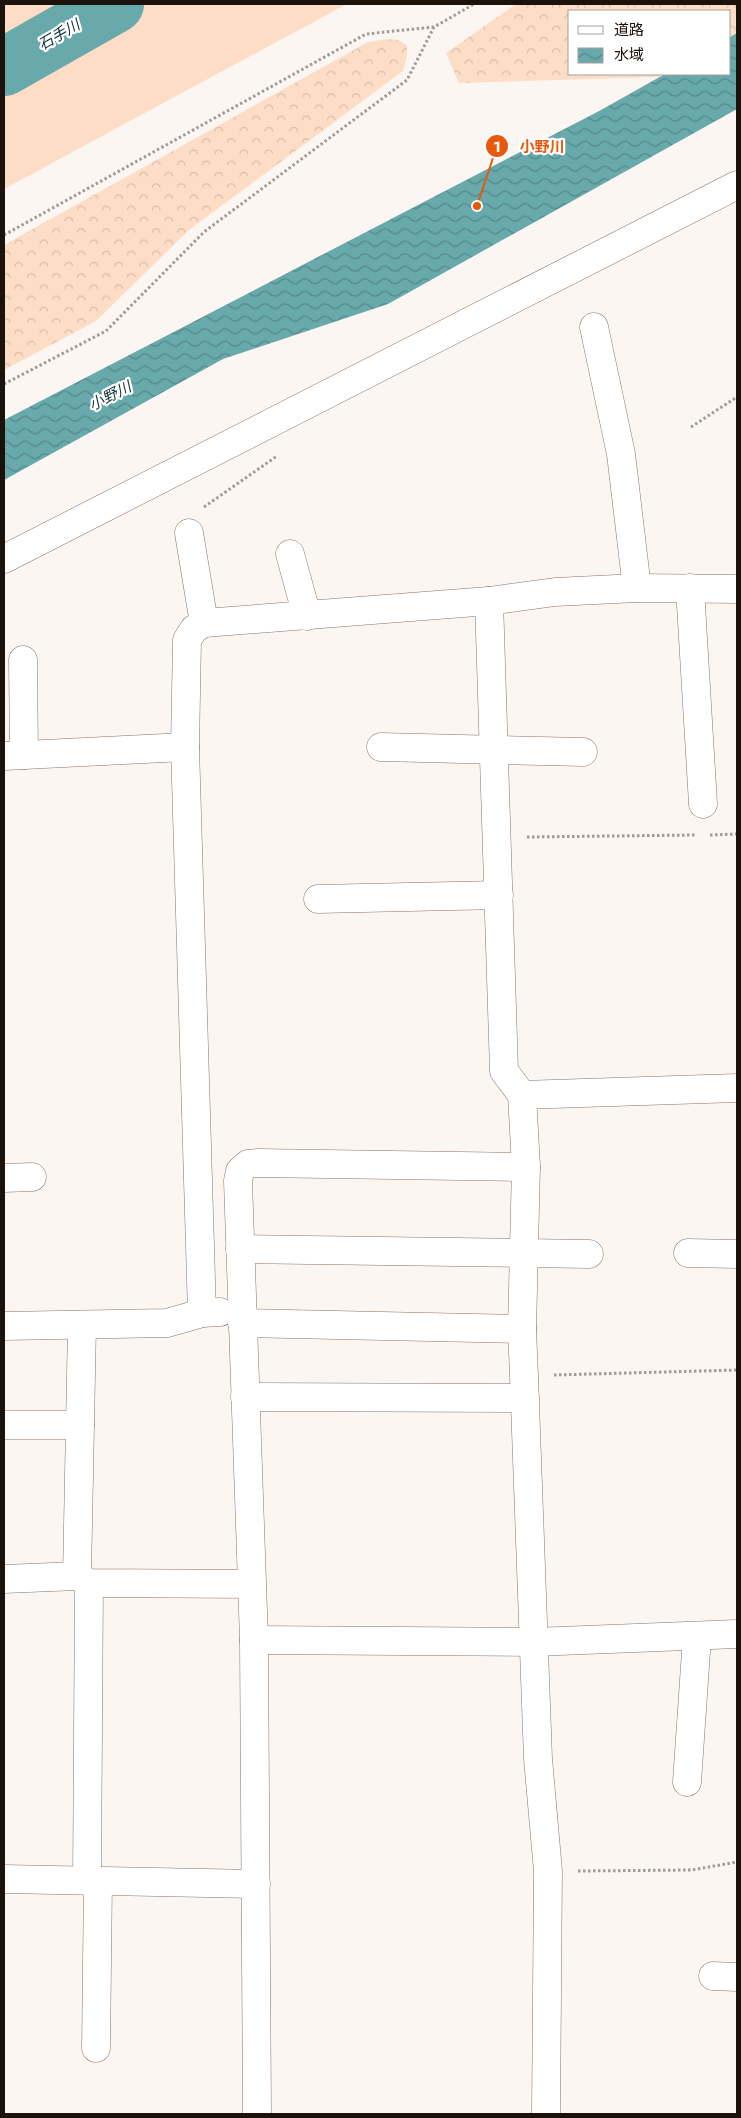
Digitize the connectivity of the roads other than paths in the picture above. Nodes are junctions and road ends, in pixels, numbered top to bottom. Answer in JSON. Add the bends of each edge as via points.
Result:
{"nodes":[{"id":1,"x":737,"y":185,"type":"edge"},
{"id":2,"x":594,"y":327,"type":"dead end"},
{"id":3,"x":189,"y":533,"type":"road end"},
{"id":4,"x":290,"y":554,"type":"dead end"},
{"id":5,"x":4,"y":559,"type":"edge"},
{"id":6,"x":637,"y":588,"type":"junction"},
{"id":7,"x":690,"y":588,"type":"junction"},
{"id":8,"x":737,"y":589,"type":"edge"},
{"id":9,"x":489,"y":601,"type":"junction"},
{"id":10,"x":307,"y":616,"type":"junction"},
{"id":11,"x":204,"y":623,"type":"junction"},
{"id":12,"x":24,"y":660,"type":"dead end"},
{"id":13,"x":185,"y":747,"type":"junction"},
{"id":14,"x":382,"y":747,"type":"dead end"},
{"id":15,"x":494,"y":749,"type":"junction"},
{"id":16,"x":583,"y":752,"type":"dead end"},
{"id":17,"x":14,"y":755,"type":"edge"},
{"id":18,"x":703,"y":804,"type":"dead end"},
{"id":19,"x":499,"y":895,"type":"junction"},
{"id":20,"x":318,"y":899,"type":"dead end"},
{"id":21,"x":737,"y":1088,"type":"edge"},
{"id":22,"x":522,"y":1095,"type":"junction"},
{"id":23,"x":526,"y":1167,"type":"junction"},
{"id":24,"x":32,"y":1177,"type":"dead end"},
{"id":25,"x":4,"y":1178,"type":"edge"},
{"id":26,"x":240,"y":1249,"type":"junction"},
{"id":27,"x":524,"y":1253,"type":"junction"},
{"id":28,"x":589,"y":1254,"type":"dead end"},
{"id":29,"x":688,"y":1254,"type":"dead end"},
{"id":30,"x":737,"y":1254,"type":"edge"},
{"id":31,"x":202,"y":1312,"type":"junction"},
{"id":32,"x":242,"y":1318,"type":"junction"},
{"id":33,"x":82,"y":1325,"type":"junction"},
{"id":34,"x":4,"y":1326,"type":"edge"},
{"id":35,"x":522,"y":1329,"type":"junction"},
{"id":36,"x":524,"y":1387,"type":"junction"},
{"id":37,"x":244,"y":1397,"type":"junction"},
{"id":38,"x":4,"y":1425,"type":"edge"},
{"id":39,"x":80,"y":1425,"type":"junction"},
{"id":40,"x":4,"y":1578,"type":"edge"},
{"id":41,"x":83,"y":1579,"type":"junction"},
{"id":42,"x":251,"y":1584,"type":"junction"},
{"id":43,"x":737,"y":1634,"type":"edge"},
{"id":44,"x":697,"y":1637,"type":"junction"},
{"id":45,"x":254,"y":1640,"type":"junction"},
{"id":46,"x":534,"y":1642,"type":"junction"},
{"id":47,"x":686,"y":1782,"type":"dead end"},
{"id":48,"x":4,"y":1879,"type":"edge"},
{"id":49,"x":93,"y":1881,"type":"junction"},
{"id":50,"x":256,"y":1884,"type":"junction"},
{"id":51,"x":96,"y":2048,"type":"dead end"},
{"id":52,"x":257,"y":2114,"type":"edge"},
{"id":53,"x":546,"y":2114,"type":"edge"}],
"edges":[{"from":1,"to":5,"type":"street"},
{"from":2,"to":6,"type":"street","via":[[621,454]]},
{"from":3,"to":11,"type":"street"},
{"from":4,"to":10,"type":"street"},
{"from":6,"to":7,"type":"street"},
{"from":6,"to":9,"type":"street","via":[[555,592]]},
{"from":7,"to":8,"type":"street"},
{"from":7,"to":18,"type":"street"},
{"from":9,"to":10,"type":"street"},
{"from":9,"to":15,"type":"street"},
{"from":10,"to":11,"type":"street"},
{"from":11,"to":13,"type":"street","via":[[194,628],[187,640]]},
{"from":12,"to":17,"type":"street"},
{"from":13,"to":17,"type":"street"},
{"from":13,"to":31,"type":"street"},
{"from":14,"to":15,"type":"street"},
{"from":15,"to":16,"type":"street"},
{"from":15,"to":19,"type":"street"},
{"from":19,"to":20,"type":"street"},
{"from":19,"to":22,"type":"street","via":[[504,1070]]},
{"from":21,"to":22,"type":"street"},
{"from":22,"to":23,"type":"street"},
{"from":23,"to":26,"type":"street","via":[[248,1164],[240,1171],[238,1181]]},
{"from":23,"to":27,"type":"street"},
{"from":24,"to":25,"type":"street"},
{"from":26,"to":27,"type":"street"},
{"from":26,"to":32,"type":"street"},
{"from":27,"to":28,"type":"street"},
{"from":27,"to":35,"type":"street"},
{"from":29,"to":30,"type":"street"},
{"from":31,"to":32,"type":"street"},
{"from":31,"to":33,"type":"street","via":[[167,1323]]},
{"from":32,"to":35,"type":"street"},
{"from":32,"to":37,"type":"street"},
{"from":33,"to":34,"type":"street"},
{"from":33,"to":39,"type":"street"},
{"from":35,"to":36,"type":"street"},
{"from":36,"to":37,"type":"street"},
{"from":36,"to":46,"type":"street"},
{"from":37,"to":42,"type":"street"},
{"from":38,"to":39,"type":"street"},
{"from":39,"to":41,"type":"street"},
{"from":40,"to":41,"type":"street"},
{"from":41,"to":42,"type":"street"},
{"from":41,"to":49,"type":"street"},
{"from":42,"to":45,"type":"street"},
{"from":43,"to":44,"type":"street"},
{"from":44,"to":46,"type":"street"},
{"from":44,"to":47,"type":"street"},
{"from":45,"to":46,"type":"street"},
{"from":45,"to":50,"type":"street"},
{"from":46,"to":53,"type":"street","via":[[538,1759],[548,1871]]},
{"from":48,"to":49,"type":"street"},
{"from":49,"to":50,"type":"street"},
{"from":49,"to":51,"type":"street"},
{"from":50,"to":52,"type":"street"}]}
